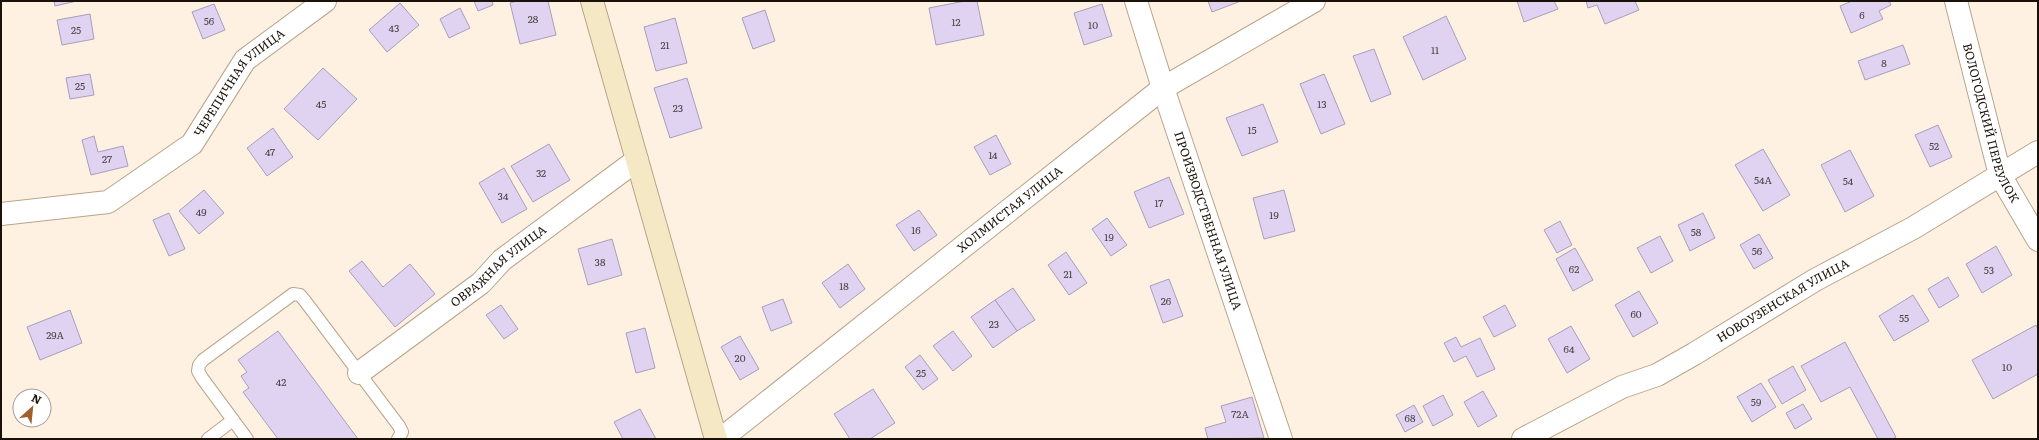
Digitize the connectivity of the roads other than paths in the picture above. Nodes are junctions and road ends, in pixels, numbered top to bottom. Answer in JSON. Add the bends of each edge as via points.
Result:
{"nodes":[{"id":1,"x":326,"y":1,"type":"edge"},
{"id":2,"x":592,"y":1,"type":"edge"},
{"id":3,"x":1136,"y":1,"type":"edge"},
{"id":4,"x":1314,"y":1,"type":"edge"},
{"id":5,"x":1956,"y":1,"type":"edge"},
{"id":6,"x":1163,"y":88,"type":"junction"},
{"id":7,"x":2038,"y":152,"type":"edge"},
{"id":8,"x":637,"y":160,"type":"junction"},
{"id":9,"x":2000,"y":175,"type":"junction"},
{"id":10,"x":1,"y":214,"type":"edge"},
{"id":11,"x":2038,"y":240,"type":"edge"},
{"id":12,"x":359,"y":373,"type":"junction"},
{"id":13,"x":233,"y":420,"type":"junction"},
{"id":14,"x":208,"y":439,"type":"edge"},
{"id":15,"x":247,"y":439,"type":"edge"},
{"id":16,"x":398,"y":439,"type":"edge"},
{"id":17,"x":716,"y":439,"type":"edge"},
{"id":18,"x":721,"y":439,"type":"edge"},
{"id":19,"x":1281,"y":439,"type":"edge"},
{"id":20,"x":1523,"y":439,"type":"edge"}],
"edges":[{"from":1,"to":10,"type":"street","name":"ЧЕРЕПИЧНАЯ УЛИЦА","via":[[245,60],[192,144],[108,202]]},
{"from":2,"to":8,"type":"street"},
{"from":3,"to":6,"type":"street","name":"ПРОИЗВОДСТВЕННАЯ УЛИЦА"},
{"from":4,"to":6,"type":"street","name":"ХОЛМИСТАЯ УЛИЦА"},
{"from":5,"to":9,"type":"street","name":"ВОЛОГОДСКИЙ ПЕРЕУЛОК"},
{"from":6,"to":18,"type":"street","name":"ХОЛМИСТАЯ УЛИЦА"},
{"from":6,"to":19,"type":"street","name":"ПРОИЗВОДСТВЕННАЯ УЛИЦА"},
{"from":7,"to":9,"type":"street","name":"НОВОУЗЕНСКАЯ УЛИЦА"},
{"from":8,"to":12,"type":"street","name":"ОВРАЖНАЯ УЛИЦА","via":[[502,260],[481,283]]},
{"from":8,"to":17,"type":"street"},
{"from":9,"to":11,"type":"street","name":"ВОЛОГОДСКИЙ ПЕРЕУЛОК"},
{"from":9,"to":20,"type":"street","name":"НОВОУЗЕНСКАЯ УЛИЦА","via":[[1913,228],[1815,280],[1657,375],[1622,387]]},
{"from":12,"to":13,"type":"lane","via":[[300,295],[293,294],[199,365],[198,371],[202,378]]},
{"from":12,"to":16,"type":"lane","via":[[399,426],[402,432]]},
{"from":13,"to":14,"type":"lane"},
{"from":13,"to":15,"type":"lane"}]}
